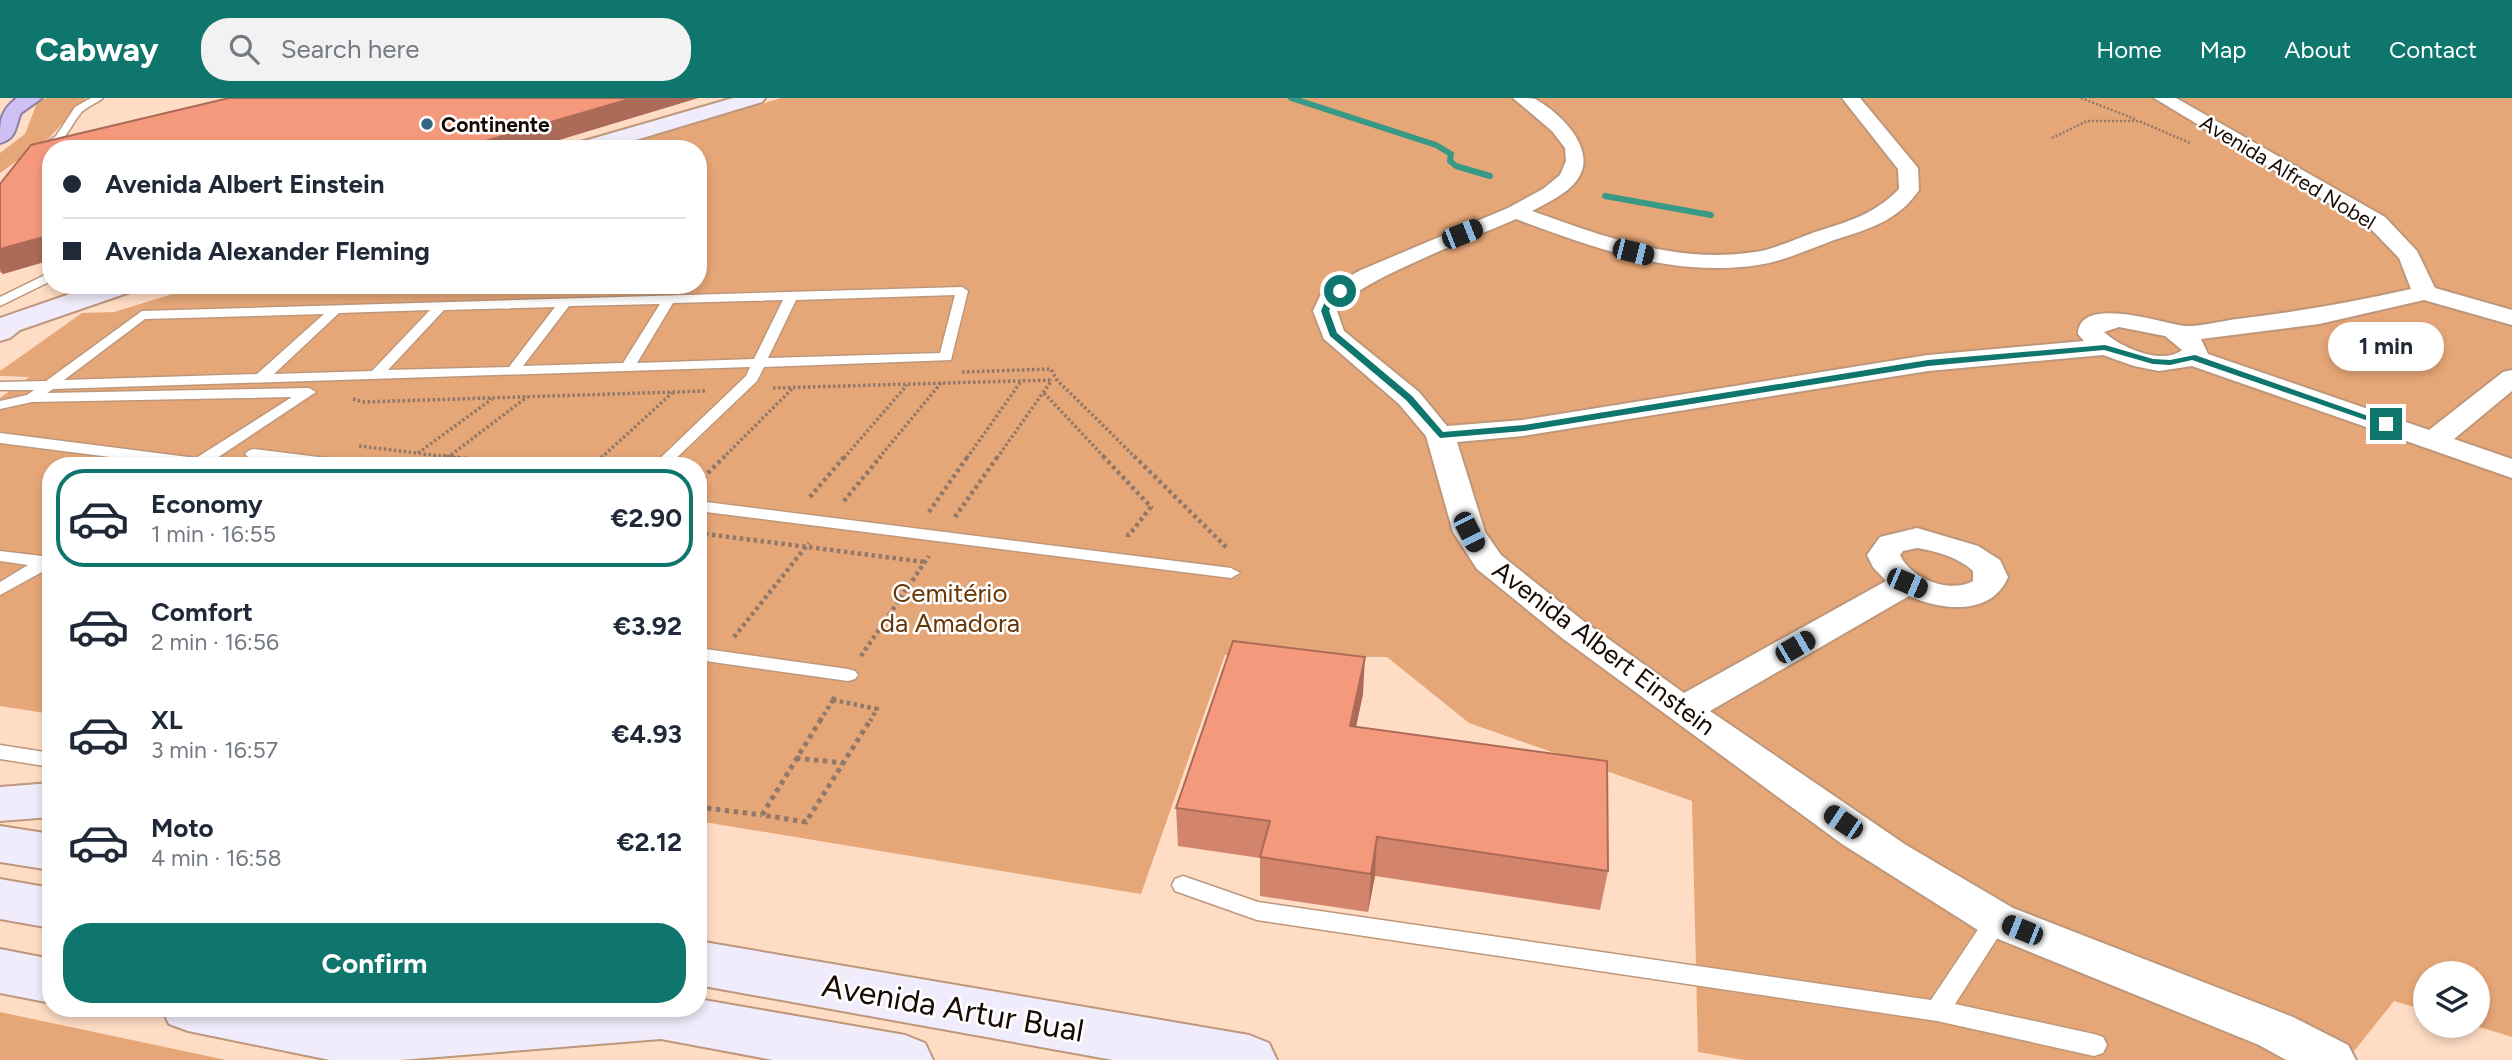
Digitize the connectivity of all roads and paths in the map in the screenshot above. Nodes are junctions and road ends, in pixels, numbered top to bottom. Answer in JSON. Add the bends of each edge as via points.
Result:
{"nodes":[{"id":1,"x":32,"y":98,"type":"edge"},
{"id":2,"x":99,"y":98,"type":"edge"},
{"id":3,"x":755,"y":98,"type":"edge"},
{"id":4,"x":1522,"y":98,"type":"edge"},
{"id":5,"x":1852,"y":98,"type":"edge"},
{"id":6,"x":2081,"y":98,"type":"edge"},
{"id":7,"x":2163,"y":98,"type":"edge"},
{"id":8,"x":2139,"y":121,"type":"junction"},
{"id":9,"x":0,"y":137,"type":"edge"},
{"id":10,"x":2052,"y":138,"type":"dead end"},
{"id":11,"x":64,"y":140,"type":"edge"},
{"id":12,"x":613,"y":140,"type":"edge"},
{"id":13,"x":2200,"y":147,"type":"dead end"},
{"id":14,"x":42,"y":154,"type":"edge"},
{"id":15,"x":42,"y":159,"type":"edge"},
{"id":16,"x":1515,"y":212,"type":"junction"},
{"id":17,"x":42,"y":283,"type":"edge"},
{"id":18,"x":2425,"y":293,"type":"junction"},
{"id":19,"x":73,"y":294,"type":"edge"},
{"id":20,"x":87,"y":294,"type":"edge"},
{"id":21,"x":792,"y":296,"type":"junction"},
{"id":22,"x":669,"y":300,"type":"junction"},
{"id":23,"x":565,"y":303,"type":"junction"},
{"id":24,"x":440,"y":307,"type":"junction"},
{"id":25,"x":335,"y":310,"type":"junction"},
{"id":26,"x":2,"y":315,"type":"edge"},
{"id":27,"x":2512,"y":318,"type":"edge"},
{"id":28,"x":2186,"y":346,"type":"junction"},
{"id":29,"x":2105,"y":347,"type":"junction"},
{"id":30,"x":761,"y":362,"type":"junction"},
{"id":31,"x":627,"y":367,"type":"junction"},
{"id":32,"x":513,"y":370,"type":"junction"},
{"id":33,"x":956,"y":372,"type":"dead end"},
{"id":34,"x":376,"y":374,"type":"junction"},
{"id":35,"x":261,"y":378,"type":"junction"},
{"id":36,"x":2512,"y":378,"type":"edge"},
{"id":37,"x":1022,"y":380,"type":"junction"},
{"id":38,"x":1054,"y":380,"type":"junction"},
{"id":39,"x":907,"y":384,"type":"junction"},
{"id":40,"x":50,"y":385,"type":"junction"},
{"id":41,"x":0,"y":386,"type":"edge"},
{"id":42,"x":793,"y":388,"type":"junction"},
{"id":43,"x":740,"y":390,"type":"junction"},
{"id":44,"x":535,"y":392,"type":"dead end"},
{"id":45,"x":673,"y":393,"type":"junction"},
{"id":46,"x":1044,"y":393,"type":"junction"},
{"id":47,"x":362,"y":396,"type":"dead end"},
{"id":48,"x":527,"y":397,"type":"junction"},
{"id":49,"x":32,"y":398,"type":"junction"},
{"id":50,"x":493,"y":398,"type":"junction"},
{"id":51,"x":0,"y":405,"type":"edge"},
{"id":52,"x":1440,"y":435,"type":"junction"},
{"id":53,"x":0,"y":438,"type":"edge"},
{"id":54,"x":2435,"y":440,"type":"junction"},
{"id":55,"x":349,"y":445,"type":"dead end"},
{"id":56,"x":418,"y":453,"type":"junction"},
{"id":57,"x":253,"y":454,"type":"dead end"},
{"id":58,"x":449,"y":456,"type":"junction"},
{"id":59,"x":143,"y":457,"type":"edge"},
{"id":60,"x":207,"y":457,"type":"edge"},
{"id":61,"x":277,"y":457,"type":"edge"},
{"id":62,"x":456,"y":457,"type":"edge"},
{"id":63,"x":602,"y":457,"type":"edge"},
{"id":64,"x":669,"y":457,"type":"edge"},
{"id":65,"x":2512,"y":468,"type":"edge"},
{"id":66,"x":707,"y":475,"type":"edge"},
{"id":67,"x":707,"y":485,"type":"edge"},
{"id":68,"x":712,"y":486,"type":"dead end"},
{"id":69,"x":820,"y":500,"type":"dead end"},
{"id":70,"x":831,"y":501,"type":"dead end"},
{"id":71,"x":855,"y":504,"type":"dead end"},
{"id":72,"x":707,"y":507,"type":"edge"},
{"id":73,"x":916,"y":512,"type":"dead end"},
{"id":74,"x":928,"y":513,"type":"junction"},
{"id":75,"x":956,"y":516,"type":"junction"},
{"id":76,"x":969,"y":518,"type":"dead end"},
{"id":77,"x":1115,"y":533,"type":"dead end"},
{"id":78,"x":707,"y":534,"type":"edge"},
{"id":79,"x":942,"y":537,"type":"junction"},
{"id":80,"x":0,"y":556,"type":"edge"},
{"id":81,"x":42,"y":560,"type":"edge"},
{"id":82,"x":925,"y":562,"type":"junction"},
{"id":83,"x":42,"y":565,"type":"edge"},
{"id":84,"x":1231,"y":573,"type":"joint"},
{"id":85,"x":1907,"y":583,"type":"dead end"},
{"id":86,"x":0,"y":590,"type":"edge"},
{"id":87,"x":707,"y":655,"type":"edge"},
{"id":88,"x":848,"y":675,"type":"junction"},
{"id":89,"x":833,"y":700,"type":"junction"},
{"id":90,"x":1683,"y":710,"type":"junction"},
{"id":91,"x":0,"y":752,"type":"edge"},
{"id":92,"x":796,"y":758,"type":"junction"},
{"id":93,"x":42,"y":759,"type":"edge"},
{"id":94,"x":843,"y":763,"type":"junction"},
{"id":95,"x":42,"y":801,"type":"edge"},
{"id":96,"x":0,"y":804,"type":"edge"},
{"id":97,"x":707,"y":808,"type":"edge"},
{"id":98,"x":761,"y":815,"type":"junction"},
{"id":99,"x":0,"y":844,"type":"edge"},
{"id":100,"x":42,"y":851,"type":"edge"},
{"id":101,"x":1183,"y":885,"type":"dead end"},
{"id":102,"x":0,"y":899,"type":"edge"},
{"id":103,"x":42,"y":906,"type":"edge"},
{"id":104,"x":1997,"y":920,"type":"junction"},
{"id":105,"x":707,"y":965,"type":"edge"},
{"id":106,"x":0,"y":971,"type":"edge"},
{"id":107,"x":42,"y":979,"type":"edge"},
{"id":108,"x":1937,"y":1011,"type":"junction"},
{"id":109,"x":234,"y":1017,"type":"edge"},
{"id":110,"x":392,"y":1017,"type":"edge"},
{"id":111,"x":587,"y":1017,"type":"edge"},
{"id":112,"x":667,"y":1017,"type":"edge"},
{"id":113,"x":350,"y":1040,"type":"junction"},
{"id":114,"x":2094,"y":1045,"type":"dead end"},
{"id":115,"x":905,"y":1060,"type":"edge"},
{"id":116,"x":1249,"y":1060,"type":"edge"},
{"id":117,"x":2331,"y":1060,"type":"edge"}],
"edges":[{"from":1,"to":9,"type":"highway","via":[[13,109],[9,126]]},
{"from":2,"to":11,"type":"lane","via":[[78,109]]},
{"from":3,"to":12,"type":"street"},
{"from":4,"to":16,"type":"street","name":"Avenida Albert Einstein","via":[[1567,138],[1576,161],[1562,185]]},
{"from":5,"to":16,"type":"street","via":[[1908,168],[1909,190],[1891,210],[1841,231],[1760,258],[1712,263],[1659,258],[1608,245]]},
{"from":6,"to":8,"type":"path"},
{"from":7,"to":18,"type":"street","name":"Avenida Alfred Nobel","via":[[2377,222],[2409,256]]},
{"from":8,"to":10,"type":"path","via":[[2087,121]]},
{"from":8,"to":13,"type":"path"},
{"from":14,"to":15,"type":"lane","via":[[31,161]]},
{"from":16,"to":52,"type":"street","name":"Avenida Albert Einstein","via":[[1369,275],[1340,291],[1325,311],[1333,334],[1409,398]]},
{"from":17,"to":26,"type":"lane"},
{"from":18,"to":27,"type":"street"},
{"from":18,"to":28,"type":"street"},
{"from":19,"to":26,"type":"street"},
{"from":20,"to":26,"type":"street"},
{"from":21,"to":22,"type":"lane"},
{"from":21,"to":30,"type":"lane"},
{"from":21,"to":30,"type":"lane","via":[[962,291],[946,357]]},
{"from":22,"to":23,"type":"lane"},
{"from":22,"to":31,"type":"lane"},
{"from":23,"to":24,"type":"lane"},
{"from":23,"to":32,"type":"lane"},
{"from":24,"to":25,"type":"lane"},
{"from":24,"to":34,"type":"lane"},
{"from":25,"to":35,"type":"lane"},
{"from":25,"to":40,"type":"lane","via":[[142,315]]},
{"from":28,"to":29,"type":"street","via":[[2170,362],[2119,354]]},
{"from":28,"to":29,"type":"street","via":[[2150,324],[2106,321],[2091,328],[2091,334]]},
{"from":28,"to":54,"type":"street"},
{"from":29,"to":52,"type":"street","via":[[1928,363],[1524,428]]},
{"from":30,"to":31,"type":"lane"},
{"from":30,"to":43,"type":"lane"},
{"from":31,"to":32,"type":"lane"},
{"from":32,"to":34,"type":"lane"},
{"from":33,"to":38,"type":"path","via":[[1051,369]]},
{"from":34,"to":35,"type":"lane"},
{"from":35,"to":40,"type":"lane"},
{"from":36,"to":54,"type":"street"},
{"from":37,"to":38,"type":"path"},
{"from":37,"to":39,"type":"path"},
{"from":37,"to":74,"type":"path"},
{"from":38,"to":46,"type":"path"},
{"from":38,"to":84,"type":"path","via":[[1236,556]]},
{"from":39,"to":42,"type":"path"},
{"from":39,"to":69,"type":"path","via":[[809,498]]},
{"from":40,"to":41,"type":"lane"},
{"from":40,"to":49,"type":"lane"},
{"from":42,"to":43,"type":"path"},
{"from":42,"to":66,"type":"path"},
{"from":43,"to":45,"type":"path"},
{"from":43,"to":64,"type":"lane"},
{"from":44,"to":48,"type":"path"},
{"from":45,"to":48,"type":"path"},
{"from":45,"to":63,"type":"path"},
{"from":46,"to":75,"type":"path"},
{"from":46,"to":77,"type":"path","via":[[1151,507],[1129,535]]},
{"from":47,"to":50,"type":"path","via":[[349,398]]},
{"from":48,"to":50,"type":"path"},
{"from":48,"to":58,"type":"path"},
{"from":49,"to":51,"type":"lane"},
{"from":49,"to":60,"type":"lane","via":[[309,392]]},
{"from":50,"to":56,"type":"path"},
{"from":52,"to":90,"type":"street","name":"Avenida Albert Einstein","via":[[1469,532],[1489,562]]},
{"from":53,"to":59,"type":"lane"},
{"from":54,"to":65,"type":"street"},
{"from":55,"to":56,"type":"path"},
{"from":56,"to":58,"type":"path"},
{"from":57,"to":61,"type":"lane"},
{"from":58,"to":62,"type":"path"},
{"from":67,"to":68,"type":"path"},
{"from":70,"to":71,"type":"path"},
{"from":72,"to":79,"type":"lane"},
{"from":73,"to":74,"type":"path"},
{"from":74,"to":75,"type":"path"},
{"from":75,"to":76,"type":"path"},
{"from":75,"to":79,"type":"path"},
{"from":78,"to":82,"type":"path"},
{"from":79,"to":82,"type":"path"},
{"from":79,"to":84,"type":"lane"},
{"from":80,"to":81,"type":"lane"},
{"from":82,"to":88,"type":"path"},
{"from":83,"to":86,"type":"lane"},
{"from":85,"to":90,"type":"street"},
{"from":87,"to":88,"type":"lane"},
{"from":88,"to":89,"type":"path"},
{"from":89,"to":92,"type":"path"},
{"from":89,"to":94,"type":"path","via":[[877,709]]},
{"from":90,"to":104,"type":"street","name":"Avenida Albert Einstein","via":[[1809,799]]},
{"from":91,"to":93,"type":"lane"},
{"from":92,"to":94,"type":"path"},
{"from":92,"to":98,"type":"path"},
{"from":94,"to":98,"type":"path","via":[[806,822]]},
{"from":95,"to":96,"type":"street"},
{"from":97,"to":98,"type":"path"},
{"from":99,"to":100,"type":"street"},
{"from":101,"to":108,"type":"lane","via":[[1257,911]]},
{"from":102,"to":103,"type":"street"},
{"from":104,"to":108,"type":"lane"},
{"from":104,"to":117,"type":"street","name":"Avenida Albert Einstein","via":[[2276,1031]]},
{"from":105,"to":116,"type":"street","name":"Avenida Artur Bual"},
{"from":106,"to":107,"type":"street"},
{"from":108,"to":114,"type":"lane"},
{"from":109,"to":113,"type":"street"},
{"from":110,"to":113,"type":"street"},
{"from":111,"to":113,"type":"street"},
{"from":112,"to":115,"type":"street"}]}
